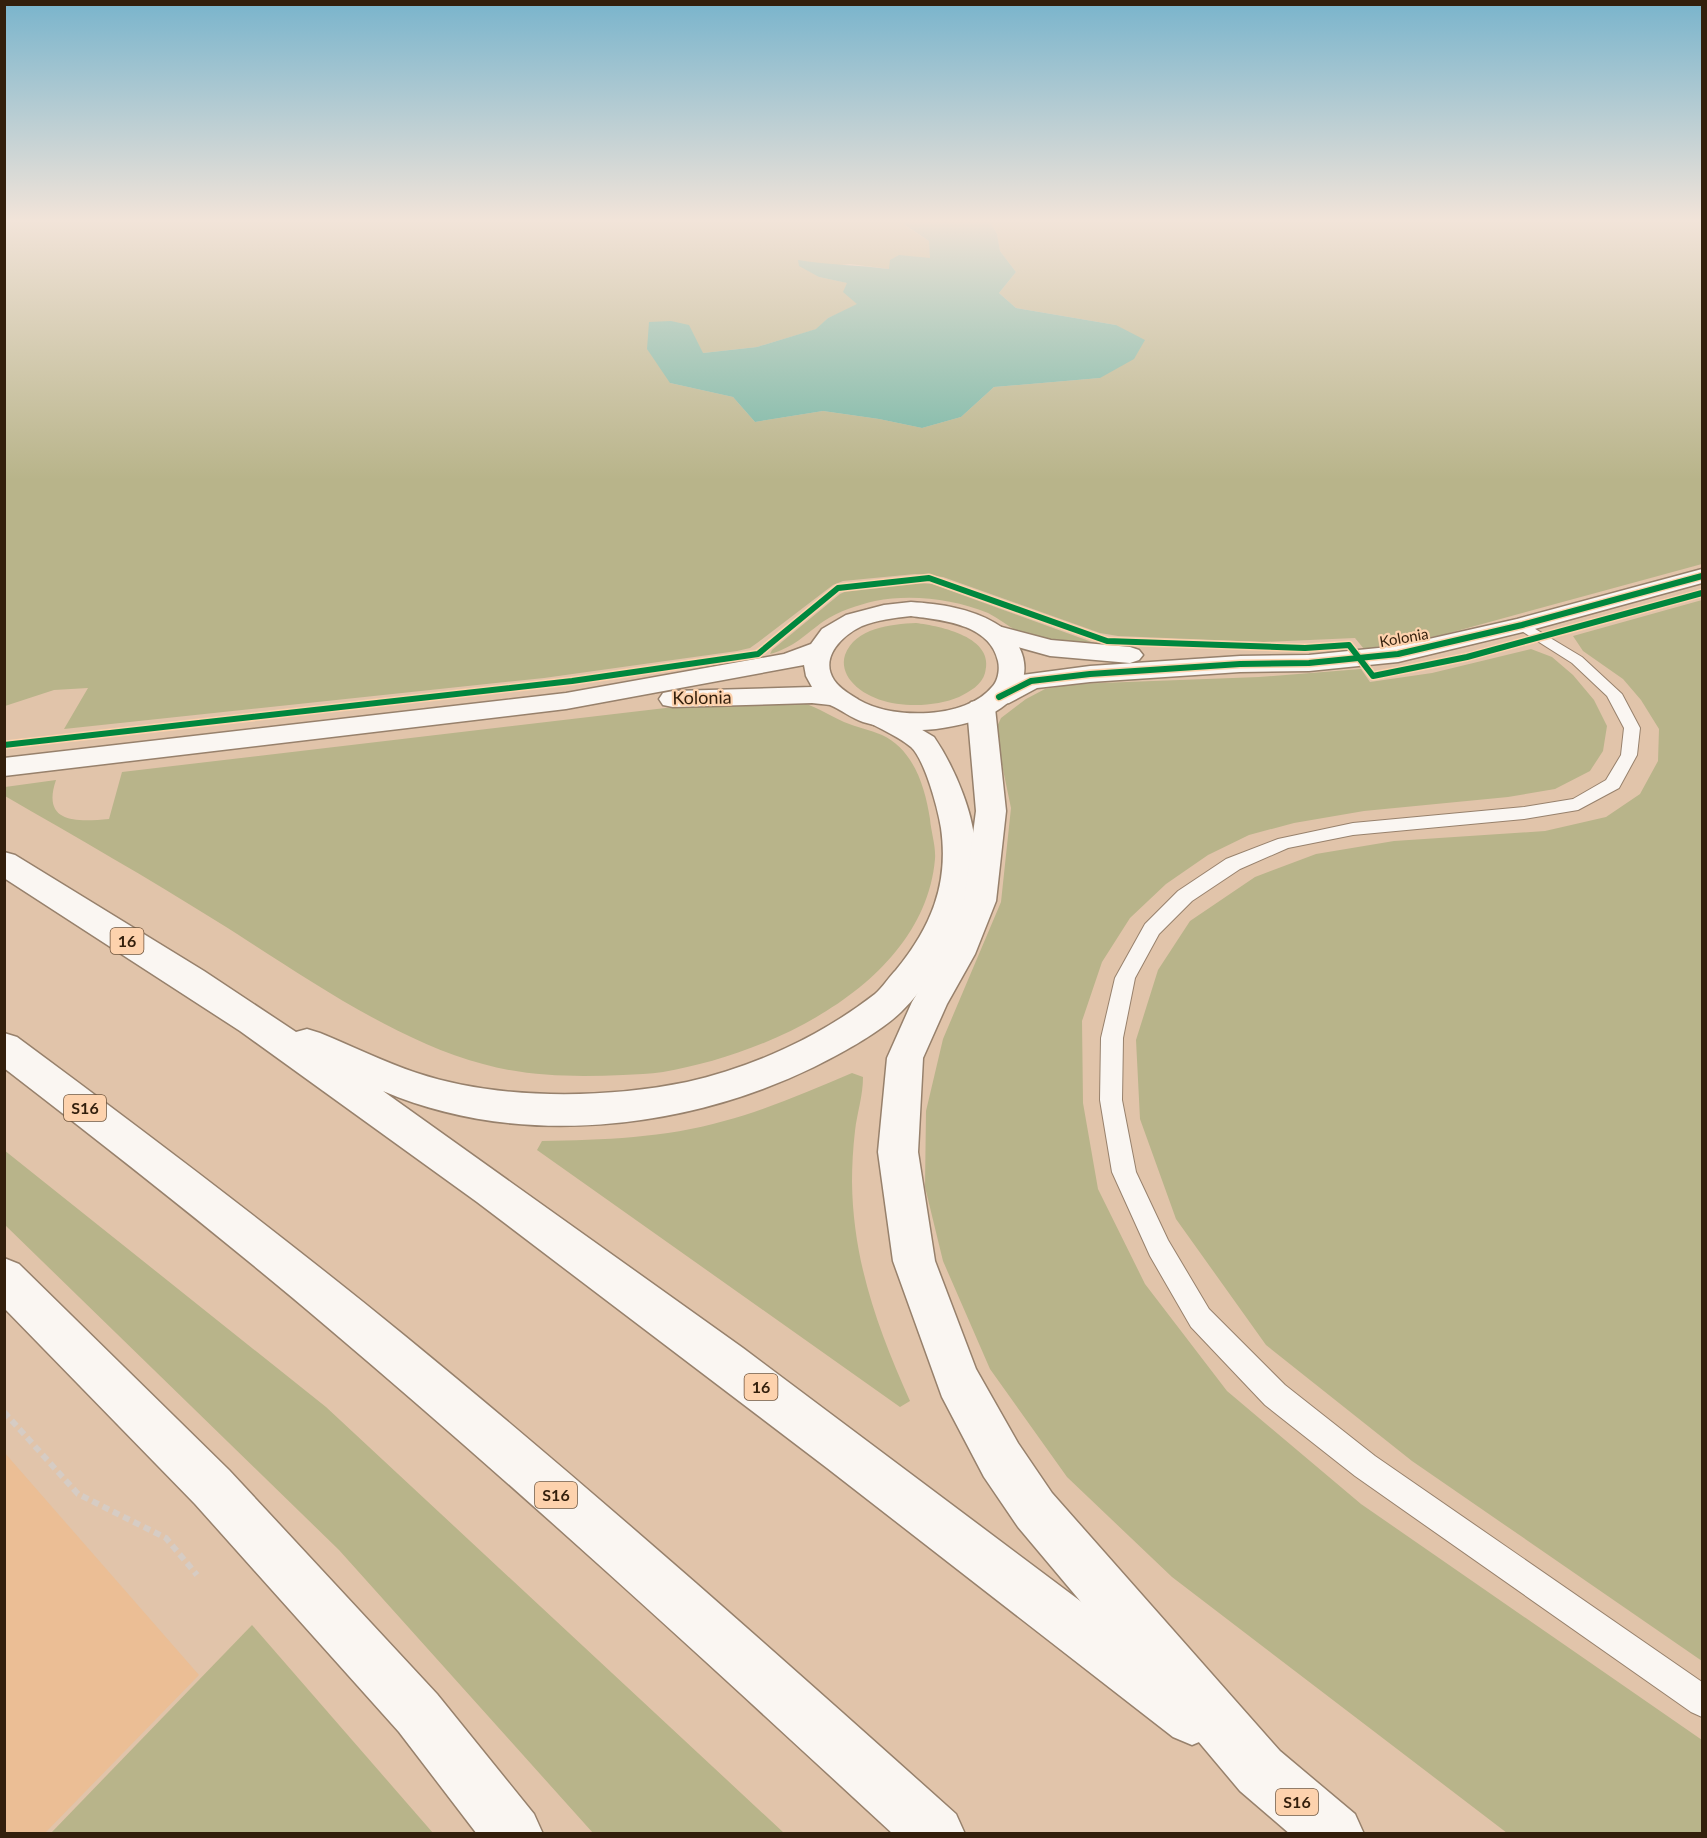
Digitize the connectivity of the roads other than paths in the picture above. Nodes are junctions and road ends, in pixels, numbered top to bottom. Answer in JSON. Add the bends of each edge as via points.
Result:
{"nodes":[{"id":1,"x":1702,"y":576,"type":"edge"},
{"id":2,"x":1522,"y":625,"type":"junction"},
{"id":3,"x":994,"y":633,"type":"junction"},
{"id":4,"x":819,"y":650,"type":"junction"},
{"id":5,"x":1240,"y":664,"type":"junction"},
{"id":6,"x":837,"y":698,"type":"junction"},
{"id":7,"x":566,"y":701,"type":"junction"},
{"id":8,"x":990,"y":703,"type":"junction"},
{"id":9,"x":882,"y":718,"type":"junction"},
{"id":10,"x":4,"y":767,"type":"edge"},
{"id":11,"x":4,"y":863,"type":"edge"},
{"id":12,"x":250,"y":1019,"type":"junction"},
{"id":13,"x":4,"y":1047,"type":"edge"},
{"id":14,"x":4,"y":1278,"type":"edge"},
{"id":15,"x":1702,"y":1701,"type":"edge"},
{"id":16,"x":1260,"y":1771,"type":"junction"},
{"id":17,"x":514,"y":1833,"type":"edge"},
{"id":18,"x":936,"y":1833,"type":"edge"},
{"id":19,"x":1335,"y":1833,"type":"edge"}],
"edges":[{"from":1,"to":2,"type":"main road","name":"Kolonia"},
{"from":2,"to":5,"type":"main road","name":"Kolonia","via":[[1398,654],[1309,663]]},
{"from":2,"to":15,"type":"lane","via":[[1577,660],[1614,694],[1632,728],[1629,755],[1613,783],[1578,804],[1353,829],[1284,843],[1233,864],[1185,896],[1152,930],[1125,978],[1112,1038],[1111,1100],[1124,1172],[1159,1248],[1200,1318],[1275,1395],[1365,1466]]},
{"from":3,"to":4,"type":"main road","via":[[971,620],[911,609],[853,620],[832,633]]},
{"from":3,"to":5,"type":"main road","name":"Kolonia","via":[[1050,648]]},
{"from":3,"to":8,"type":"main road","via":[[1012,658],[1014,672],[1009,685]]},
{"from":4,"to":6,"type":"main road","via":[[816,666],[822,683]]},
{"from":4,"to":7,"type":"main road","name":"Kolonia","via":[[790,661]]},
{"from":5,"to":8,"type":"main road","name":"Kolonia","via":[[1031,681]]},
{"from":6,"to":7,"type":"main road","name":"Kolonia","via":[[812,695]]},
{"from":6,"to":9,"type":"main road"},
{"from":7,"to":10,"type":"main road","name":"Kolonia"},
{"from":8,"to":9,"type":"main road","via":[[960,716],[935,721]]},
{"from":8,"to":16,"type":"main road","via":[[981,726],[992,811],[980,901],[905,1058],[898,1152],[914,1261],[958,1381],[1029,1502]]},
{"from":9,"to":12,"type":"main road","via":[[924,743],[940,774],[953,809],[960,854],[953,898],[932,949],[889,1002],[832,1041],[784,1065],[687,1097],[606,1108],[525,1109],[448,1097],[409,1086]]},
{"from":11,"to":12,"type":"main road","number":"16"},
{"from":12,"to":16,"type":"main road","number":"16","via":[[512,1203],[802,1418]]},
{"from":13,"to":18,"type":"main road","number":"S16","via":[[165,1169],[388,1351],[682,1604]]},
{"from":14,"to":17,"type":"main road","via":[[244,1522],[418,1713]]},
{"from":16,"to":19,"type":"main road","number":"S16"}]}
